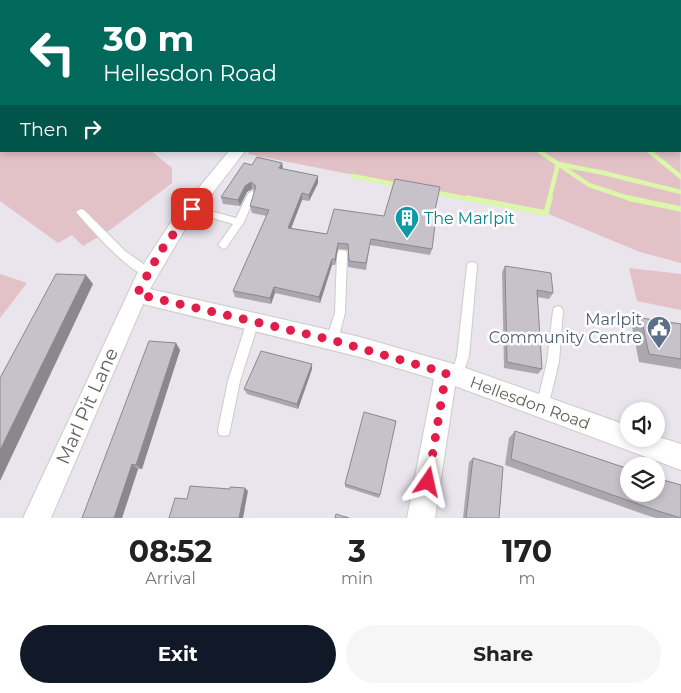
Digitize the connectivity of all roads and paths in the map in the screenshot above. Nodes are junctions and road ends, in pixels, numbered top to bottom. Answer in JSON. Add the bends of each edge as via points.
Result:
{"nodes":[{"id":1,"x":237,"y":152,"type":"edge"},
{"id":2,"x":252,"y":194,"type":"edge"},
{"id":3,"x":192,"y":209,"type":"junction"},
{"id":4,"x":81,"y":212,"type":"dead end"},
{"id":5,"x":238,"y":222,"type":"junction"},
{"id":6,"x":223,"y":244,"type":"dead end"},
{"id":7,"x":342,"y":254,"type":"edge"},
{"id":8,"x":472,"y":266,"type":"dead end"},
{"id":9,"x":148,"y":273,"type":"junction"},
{"id":10,"x":137,"y":294,"type":"junction"},
{"id":11,"x":558,"y":311,"type":"dead end"},
{"id":12,"x":253,"y":321,"type":"junction"},
{"id":13,"x":332,"y":340,"type":"junction"},
{"id":14,"x":451,"y":375,"type":"junction"},
{"id":15,"x":542,"y":407,"type":"junction"},
{"id":16,"x":224,"y":430,"type":"dead end"},
{"id":17,"x":620,"y":434,"type":"edge"},
{"id":18,"x":654,"y":447,"type":"edge"},
{"id":19,"x":681,"y":457,"type":"edge"},
{"id":20,"x":37,"y":518,"type":"edge"},
{"id":21,"x":421,"y":518,"type":"edge"}],
"edges":[{"from":1,"to":3,"type":"street"},
{"from":2,"to":5,"type":"lane"},
{"from":3,"to":5,"type":"lane"},
{"from":3,"to":9,"type":"street"},
{"from":4,"to":9,"type":"lane","via":[[121,254]]},
{"from":5,"to":6,"type":"lane"},
{"from":7,"to":13,"type":"lane","via":[[340,315]]},
{"from":8,"to":14,"type":"lane","via":[[463,356]]},
{"from":9,"to":10,"type":"street"},
{"from":10,"to":12,"type":"street","name":"Hellesdon Road"},
{"from":10,"to":20,"type":"street","name":"Marl Pit Lane"},
{"from":11,"to":15,"type":"lane","via":[[554,362]]},
{"from":12,"to":13,"type":"street","name":"Hellesdon Road"},
{"from":12,"to":16,"type":"lane","via":[[234,381]]},
{"from":13,"to":14,"type":"street","name":"Hellesdon Road"},
{"from":14,"to":15,"type":"street","name":"Hellesdon Road"},
{"from":14,"to":21,"type":"street"},
{"from":15,"to":17,"type":"street","name":"Hellesdon Road"},
{"from":18,"to":19,"type":"street","name":"Hellesdon Road"}]}
